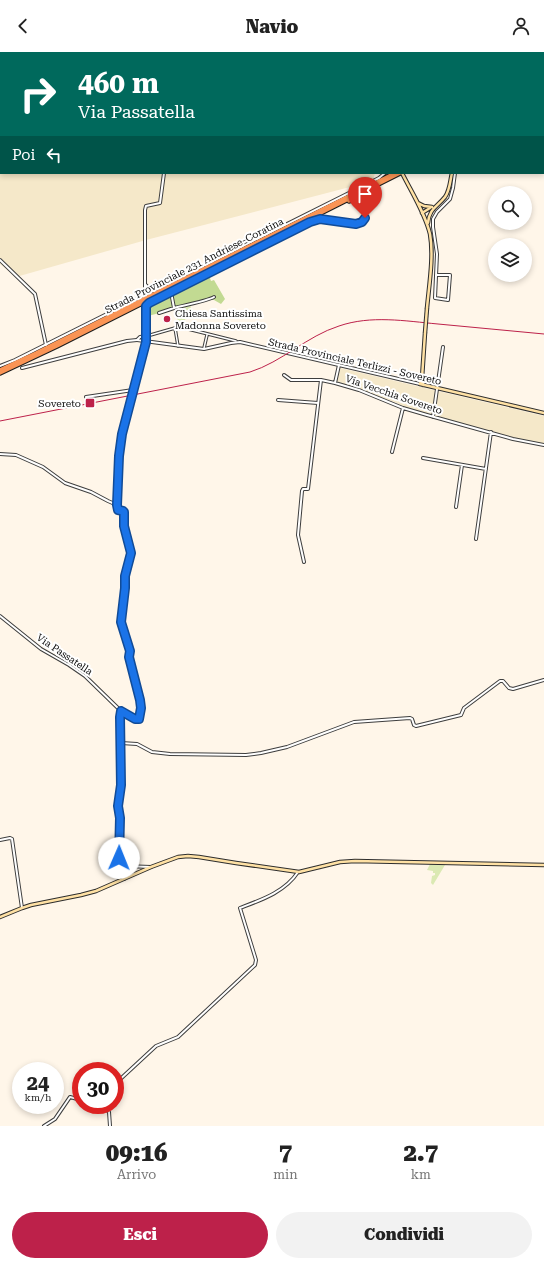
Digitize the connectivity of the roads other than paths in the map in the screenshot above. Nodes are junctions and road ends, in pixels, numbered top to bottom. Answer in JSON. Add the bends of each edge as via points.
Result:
{"nodes":[{"id":1,"x":164,"y":174,"type":"edge"},
{"id":2,"x":384,"y":174,"type":"edge"},
{"id":3,"x":393,"y":174,"type":"edge"},
{"id":4,"x":399,"y":174,"type":"edge"},
{"id":5,"x":402,"y":174,"type":"edge"},
{"id":6,"x":452,"y":174,"type":"edge"},
{"id":7,"x":455,"y":174,"type":"edge"},
{"id":8,"x":386,"y":180,"type":"junction"},
{"id":9,"x":417,"y":202,"type":"junction"},
{"id":10,"x":365,"y":206,"type":"junction"},
{"id":11,"x":432,"y":208,"type":"junction"},
{"id":12,"x":326,"y":211,"type":"junction"},
{"id":13,"x":422,"y":213,"type":"junction"},
{"id":14,"x":428,"y":226,"type":"junction"},
{"id":15,"x":0,"y":260,"type":"edge"},
{"id":16,"x":438,"y":275,"type":"dead end"},
{"id":17,"x":146,"y":284,"type":"junction"},
{"id":18,"x":150,"y":292,"type":"junction"},
{"id":19,"x":171,"y":292,"type":"junction"},
{"id":20,"x":145,"y":295,"type":"junction"},
{"id":21,"x":214,"y":297,"type":"dead end"},
{"id":22,"x":174,"y":308,"type":"junction"},
{"id":23,"x":160,"y":313,"type":"dead end"},
{"id":24,"x":175,"y":328,"type":"junction"},
{"id":25,"x":208,"y":335,"type":"junction"},
{"id":26,"x":147,"y":336,"type":"junction"},
{"id":27,"x":137,"y":340,"type":"junction"},
{"id":28,"x":146,"y":342,"type":"junction"},
{"id":29,"x":238,"y":342,"type":"junction"},
{"id":30,"x":46,"y":345,"type":"junction"},
{"id":31,"x":178,"y":346,"type":"junction"},
{"id":32,"x":443,"y":347,"type":"dead end"},
{"id":33,"x":204,"y":349,"type":"junction"},
{"id":34,"x":339,"y":365,"type":"junction"},
{"id":35,"x":0,"y":366,"type":"edge"},
{"id":36,"x":22,"y":368,"type":"dead end"},
{"id":37,"x":0,"y":372,"type":"edge"},
{"id":38,"x":284,"y":375,"type":"dead end"},
{"id":39,"x":321,"y":380,"type":"junction"},
{"id":40,"x":335,"y":383,"type":"junction"},
{"id":41,"x":421,"y":385,"type":"junction"},
{"id":42,"x":438,"y":388,"type":"junction"},
{"id":43,"x":133,"y":390,"type":"junction"},
{"id":44,"x":86,"y":397,"type":"dead end"},
{"id":45,"x":278,"y":400,"type":"dead end"},
{"id":46,"x":318,"y":403,"type":"junction"},
{"id":47,"x":403,"y":408,"type":"junction"},
{"id":48,"x":544,"y":413,"type":"edge"},
{"id":49,"x":433,"y":417,"type":"junction"},
{"id":50,"x":491,"y":432,"type":"junction"},
{"id":51,"x":544,"y":445,"type":"edge"},
{"id":52,"x":392,"y":452,"type":"dead end"},
{"id":53,"x":0,"y":454,"type":"edge"},
{"id":54,"x":423,"y":458,"type":"dead end"},
{"id":55,"x":462,"y":465,"type":"junction"},
{"id":56,"x":486,"y":469,"type":"junction"},
{"id":57,"x":117,"y":505,"type":"junction"},
{"id":58,"x":456,"y":507,"type":"dead end"},
{"id":59,"x":476,"y":539,"type":"dead end"},
{"id":60,"x":304,"y":562,"type":"dead end"},
{"id":61,"x":0,"y":616,"type":"edge"},
{"id":62,"x":544,"y":680,"type":"edge"},
{"id":63,"x":121,"y":711,"type":"junction"},
{"id":64,"x":121,"y":743,"type":"junction"},
{"id":65,"x":0,"y":840,"type":"edge"},
{"id":66,"x":544,"y":865,"type":"edge"},
{"id":67,"x":124,"y":866,"type":"junction"},
{"id":68,"x":151,"y":867,"type":"junction"},
{"id":69,"x":298,"y":872,"type":"junction"},
{"id":70,"x":124,"y":879,"type":"junction"},
{"id":71,"x":22,"y":908,"type":"junction"},
{"id":72,"x":0,"y":917,"type":"edge"},
{"id":73,"x":124,"y":1076,"type":"edge"},
{"id":74,"x":72,"y":1098,"type":"edge"},
{"id":75,"x":110,"y":1114,"type":"edge"},
{"id":76,"x":44,"y":1126,"type":"edge"},
{"id":77,"x":110,"y":1126,"type":"edge"}],
"edges":[{"from":1,"to":17,"type":"street","via":[[160,203],[146,206],[145,210]]},
{"from":2,"to":18,"type":"street"},
{"from":3,"to":37,"type":"highway","name":"Strada Provinciale 231 Andriese-Coratina"},
{"from":4,"to":8,"type":"highway","name":"Strada Provinciale 231 Andriese-Coratina"},
{"from":5,"to":9,"type":"main road"},
{"from":6,"to":11,"type":"main road","via":[[447,194]]},
{"from":7,"to":16,"type":"street","via":[[452,194],[434,216],[433,223],[437,249],[435,298],[448,300],[450,275]]},
{"from":8,"to":10,"type":"highway","via":[[368,193],[365,197]]},
{"from":8,"to":12,"type":"highway","name":"Strada Provinciale 231 Andriese-Coratina"},
{"from":9,"to":11,"type":"main road"},
{"from":9,"to":13,"type":"main road"},
{"from":10,"to":12,"type":"highway","via":[[361,201],[354,199]]},
{"from":10,"to":19,"type":"street","via":[[365,218],[360,223],[320,219],[310,222]]},
{"from":11,"to":13,"type":"main road"},
{"from":11,"to":14,"type":"main road"},
{"from":12,"to":37,"type":"highway","name":"Strada Provinciale 231 Andriese-Coratina"},
{"from":13,"to":14,"type":"main road"},
{"from":14,"to":41,"type":"main road","bridge":true,"via":[[431,245]]},
{"from":15,"to":30,"type":"street","via":[[35,294]]},
{"from":17,"to":18,"type":"street"},
{"from":17,"to":20,"type":"street"},
{"from":18,"to":20,"type":"street"},
{"from":19,"to":22,"type":"street"},
{"from":19,"to":26,"type":"street","name":"Via Passatella","via":[[146,306]]},
{"from":20,"to":30,"type":"street"},
{"from":21,"to":22,"type":"street"},
{"from":22,"to":23,"type":"street"},
{"from":24,"to":25,"type":"street"},
{"from":24,"to":26,"type":"street"},
{"from":24,"to":31,"type":"street"},
{"from":25,"to":29,"type":"street"},
{"from":25,"to":33,"type":"street"},
{"from":26,"to":27,"type":"street"},
{"from":26,"to":28,"type":"street","name":"Via Passatella"},
{"from":27,"to":28,"type":"street","name":"Strada Provinciale Terlizzi - Sovereto"},
{"from":27,"to":36,"type":"street"},
{"from":28,"to":31,"type":"street","name":"Strada Provinciale Terlizzi - Sovereto"},
{"from":28,"to":43,"type":"street","name":"Via Passatella"},
{"from":29,"to":33,"type":"street","name":"Strada Provinciale Terlizzi - Sovereto"},
{"from":29,"to":34,"type":"street","name":"Strada Provinciale Terlizzi - Sovereto"},
{"from":30,"to":35,"type":"street"},
{"from":31,"to":33,"type":"street","name":"Strada Provinciale Terlizzi - Sovereto"},
{"from":32,"to":42,"type":"street"},
{"from":34,"to":40,"type":"street"},
{"from":34,"to":41,"type":"street","name":"Strada Provinciale Terlizzi - Sovereto"},
{"from":38,"to":39,"type":"street","name":"Via Vecchia Sovereto","via":[[291,380]]},
{"from":39,"to":40,"type":"street","name":"Via Vecchia Sovereto"},
{"from":39,"to":46,"type":"street"},
{"from":40,"to":47,"type":"street","name":"Via Vecchia Sovereto"},
{"from":41,"to":42,"type":"main road","name":"Strada Provinciale Terlizzi - Sovereto"},
{"from":42,"to":48,"type":"main road","name":"Strada Provinciale Terlizzi - Sovereto"},
{"from":42,"to":49,"type":"street"},
{"from":43,"to":44,"type":"street"},
{"from":43,"to":57,"type":"street","name":"Via Passatella","via":[[122,434]]},
{"from":45,"to":46,"type":"street"},
{"from":46,"to":60,"type":"street","via":[[308,488],[302,491],[298,535]]},
{"from":47,"to":49,"type":"street","name":"Via Vecchia Sovereto"},
{"from":47,"to":52,"type":"street"},
{"from":49,"to":50,"type":"street","name":"Via Vecchia Sovereto"},
{"from":50,"to":51,"type":"street","name":"Via Vecchia Sovereto"},
{"from":50,"to":56,"type":"street"},
{"from":53,"to":57,"type":"street","via":[[16,456],[43,468],[65,483]]},
{"from":54,"to":55,"type":"street"},
{"from":55,"to":56,"type":"street"},
{"from":55,"to":58,"type":"street"},
{"from":56,"to":59,"type":"street"},
{"from":57,"to":63,"type":"street","name":"Via Passatella","via":[[118,510],[124,512],[124,526],[131,553],[125,576],[121,622],[140,700],[140,718],[137,720]]},
{"from":61,"to":63,"type":"street","name":"Via Passatella","via":[[40,649],[85,676]]},
{"from":62,"to":64,"type":"street","via":[[513,689],[500,681],[464,708],[461,715],[416,726],[410,718],[355,722],[287,747],[261,753],[170,754],[152,752],[137,744]]},
{"from":63,"to":64,"type":"street"},
{"from":64,"to":67,"type":"street","via":[[119,858],[120,866]]},
{"from":65,"to":71,"type":"street","via":[[12,839]]},
{"from":66,"to":69,"type":"main road","via":[[355,860]]},
{"from":67,"to":68,"type":"street"},
{"from":67,"to":70,"type":"street"},
{"from":68,"to":69,"type":"main road","via":[[188,856]]},
{"from":68,"to":70,"type":"main road"},
{"from":69,"to":73,"type":"street","via":[[294,879],[278,891],[240,908],[256,960],[255,965],[178,1037],[156,1046]]},
{"from":70,"to":71,"type":"main road","via":[[88,893]]},
{"from":71,"to":72,"type":"main road"},
{"from":74,"to":76,"type":"street","via":[[55,1120]]},
{"from":75,"to":77,"type":"street"}]}
